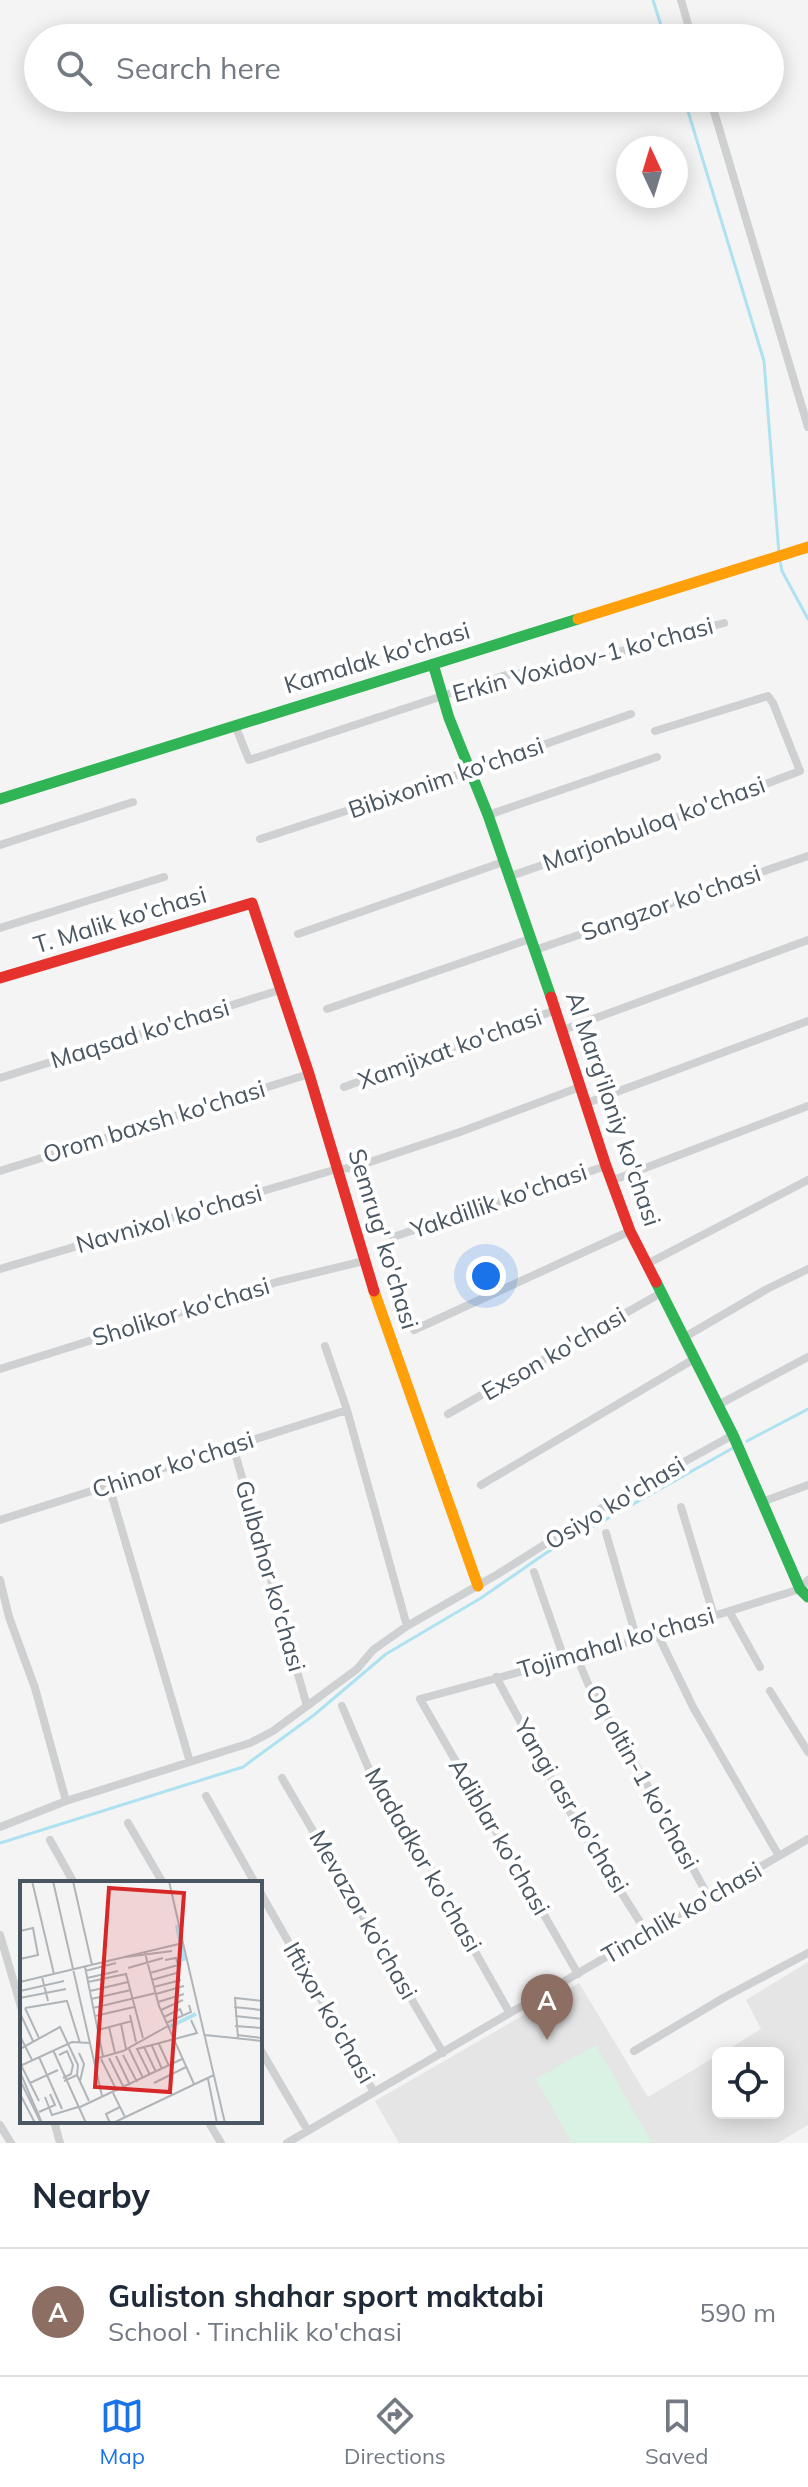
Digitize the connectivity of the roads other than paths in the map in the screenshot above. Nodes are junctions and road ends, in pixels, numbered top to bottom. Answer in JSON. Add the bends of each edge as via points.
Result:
{"nodes":[{"id":1,"x":681,"y":0,"type":"edge"},
{"id":2,"x":688,"y":24,"type":"edge"},
{"id":3,"x":714,"y":112,"type":"edge"},
{"id":4,"x":808,"y":427,"type":"edge"},
{"id":5,"x":808,"y":547,"type":"edge"},
{"id":6,"x":724,"y":623,"type":"dead end"},
{"id":7,"x":433,"y":664,"type":"junction"},
{"id":8,"x":442,"y":697,"type":"junction"},
{"id":9,"x":631,"y":714,"type":"dead end"},
{"id":10,"x":235,"y":725,"type":"junction"},
{"id":11,"x":655,"y":731,"type":"dead end"},
{"id":12,"x":657,"y":757,"type":"dead end"},
{"id":13,"x":469,"y":771,"type":"junction"},
{"id":14,"x":0,"y":799,"type":"edge"},
{"id":15,"x":133,"y":802,"type":"dead end"},
{"id":16,"x":488,"y":815,"type":"junction"},
{"id":17,"x":260,"y":839,"type":"dead end"},
{"id":18,"x":0,"y":845,"type":"edge"},
{"id":19,"x":808,"y":856,"type":"edge"},
{"id":20,"x":503,"y":862,"type":"junction"},
{"id":21,"x":164,"y":877,"type":"dead end"},
{"id":22,"x":508,"y":877,"type":"junction"},
{"id":23,"x":252,"y":903,"type":"joint"},
{"id":24,"x":0,"y":928,"type":"edge"},
{"id":25,"x":298,"y":934,"type":"dead end"},
{"id":26,"x":808,"y":940,"type":"edge"},
{"id":27,"x":533,"y":944,"type":"junction"},
{"id":28,"x":0,"y":978,"type":"edge"},
{"id":29,"x":280,"y":990,"type":"junction"},
{"id":30,"x":327,"y":1009,"type":"dead end"},
{"id":31,"x":556,"y":1010,"type":"junction"},
{"id":32,"x":808,"y":1021,"type":"edge"},
{"id":33,"x":563,"y":1030,"type":"junction"},
{"id":34,"x":309,"y":1074,"type":"junction"},
{"id":35,"x":0,"y":1078,"type":"edge"},
{"id":36,"x":344,"y":1087,"type":"dead end"},
{"id":37,"x":580,"y":1087,"type":"junction"},
{"id":38,"x":587,"y":1103,"type":"junction"},
{"id":39,"x":808,"y":1106,"type":"edge"},
{"id":40,"x":606,"y":1166,"type":"junction"},
{"id":41,"x":337,"y":1169,"type":"junction"},
{"id":42,"x":0,"y":1171,"type":"edge"},
{"id":43,"x":808,"y":1180,"type":"edge"},
{"id":44,"x":611,"y":1181,"type":"junction"},
{"id":45,"x":630,"y":1231,"type":"junction"},
{"id":46,"x":393,"y":1237,"type":"dead end"},
{"id":47,"x":364,"y":1261,"type":"junction"},
{"id":48,"x":647,"y":1264,"type":"junction"},
{"id":49,"x":0,"y":1269,"type":"edge"},
{"id":50,"x":808,"y":1269,"type":"edge"},
{"id":51,"x":661,"y":1293,"type":"junction"},
{"id":52,"x":414,"y":1330,"type":"dead end"},
{"id":53,"x":683,"y":1338,"type":"junction"},
{"id":54,"x":325,"y":1346,"type":"dead end"},
{"id":55,"x":808,"y":1357,"type":"edge"},
{"id":56,"x":694,"y":1359,"type":"junction"},
{"id":57,"x":0,"y":1369,"type":"edge"},
{"id":58,"x":718,"y":1405,"type":"junction"},
{"id":59,"x":347,"y":1410,"type":"junction"},
{"id":60,"x":448,"y":1414,"type":"dead end"},
{"id":61,"x":733,"y":1435,"type":"junction"},
{"id":62,"x":233,"y":1446,"type":"junction"},
{"id":63,"x":481,"y":1485,"type":"dead end"},
{"id":64,"x":808,"y":1485,"type":"edge"},
{"id":65,"x":109,"y":1486,"type":"junction"},
{"id":66,"x":762,"y":1502,"type":"junction"},
{"id":67,"x":681,"y":1507,"type":"dead end"},
{"id":68,"x":0,"y":1520,"type":"edge"},
{"id":69,"x":606,"y":1533,"type":"dead end"},
{"id":70,"x":534,"y":1572,"type":"dead end"},
{"id":71,"x":0,"y":1580,"type":"edge"},
{"id":72,"x":478,"y":1586,"type":"junction"},
{"id":73,"x":805,"y":1589,"type":"edge"},
{"id":74,"x":729,"y":1611,"type":"junction"},
{"id":75,"x":714,"y":1616,"type":"junction"},
{"id":76,"x":407,"y":1626,"type":"junction"},
{"id":77,"x":657,"y":1633,"type":"junction"},
{"id":78,"x":637,"y":1640,"type":"junction"},
{"id":79,"x":576,"y":1655,"type":"junction"},
{"id":80,"x":564,"y":1658,"type":"junction"},
{"id":81,"x":760,"y":1667,"type":"dead end"},
{"id":82,"x":496,"y":1677,"type":"junction"},
{"id":83,"x":770,"y":1691,"type":"dead end"},
{"id":84,"x":420,"y":1699,"type":"joint"},
{"id":85,"x":307,"y":1706,"type":"junction"},
{"id":86,"x":342,"y":1706,"type":"dead end"},
{"id":87,"x":808,"y":1752,"type":"edge"},
{"id":88,"x":190,"y":1762,"type":"junction"},
{"id":89,"x":282,"y":1778,"type":"dead end"},
{"id":90,"x":206,"y":1796,"type":"dead end"},
{"id":91,"x":66,"y":1801,"type":"junction"},
{"id":92,"x":128,"y":1823,"type":"dead end"},
{"id":93,"x":0,"y":1827,"type":"edge"},
{"id":94,"x":808,"y":1839,"type":"edge"},
{"id":95,"x":50,"y":1840,"type":"dead end"},
{"id":96,"x":779,"y":1856,"type":"junction"},
{"id":97,"x":73,"y":1881,"type":"edge"},
{"id":98,"x":162,"y":1881,"type":"edge"},
{"id":99,"x":254,"y":1881,"type":"edge"},
{"id":100,"x":262,"y":1896,"type":"edge"},
{"id":101,"x":709,"y":1898,"type":"junction"},
{"id":102,"x":647,"y":1933,"type":"junction"},
{"id":103,"x":0,"y":1935,"type":"edge"},
{"id":104,"x":808,"y":1953,"type":"edge"},
{"id":105,"x":578,"y":1974,"type":"junction"},
{"id":106,"x":20,"y":2003,"type":"edge"},
{"id":107,"x":509,"y":2012,"type":"junction"},
{"id":108,"x":634,"y":2051,"type":"dead end"},
{"id":109,"x":262,"y":2052,"type":"edge"},
{"id":110,"x":443,"y":2053,"type":"junction"},
{"id":111,"x":374,"y":2092,"type":"junction"},
{"id":112,"x":55,"y":2123,"type":"edge"},
{"id":113,"x":209,"y":2123,"type":"edge"},
{"id":114,"x":0,"y":2125,"type":"edge"},
{"id":115,"x":308,"y":2131,"type":"junction"},
{"id":116,"x":11,"y":2143,"type":"edge"},
{"id":117,"x":60,"y":2143,"type":"edge"},
{"id":118,"x":221,"y":2143,"type":"edge"},
{"id":119,"x":287,"y":2143,"type":"edge"}],
"edges":[{"from":1,"to":2,"type":"street"},
{"from":3,"to":4,"type":"street"},
{"from":5,"to":7,"type":"street","name":"Kamalak ko'chasi"},
{"from":6,"to":8,"type":"street","name":"Erkin Voxidov-1 ko'chasi","via":[[567,668],[506,675]]},
{"from":7,"to":8,"type":"street","name":"Al Marg'iloniy ko'chasi"},
{"from":7,"to":10,"type":"street","name":"Kamalak ko'chasi"},
{"from":8,"to":10,"type":"street","name":"Erkin Voxidov-1 ko'chasi","via":[[249,760]]},
{"from":8,"to":13,"type":"street","name":"Al Marg'iloniy ko'chasi"},
{"from":9,"to":13,"type":"street","name":"Bibixonim ko'chasi"},
{"from":10,"to":14,"type":"street","name":"Kamalak ko'chasi"},
{"from":11,"to":22,"type":"street","name":"Marjonbuloq ko'chasi","via":[[768,696],[800,771]]},
{"from":12,"to":16,"type":"street"},
{"from":13,"to":16,"type":"street","name":"Al Marg'iloniy ko'chasi"},
{"from":13,"to":17,"type":"street","name":"Bibixonim ko'chasi"},
{"from":15,"to":18,"type":"street"},
{"from":16,"to":20,"type":"street","name":"Al Marg'iloniy ko'chasi"},
{"from":19,"to":27,"type":"street","name":"Sangzor ko'chasi"},
{"from":20,"to":22,"type":"street","name":"Al Marg'iloniy ko'chasi"},
{"from":20,"to":25,"type":"street"},
{"from":21,"to":24,"type":"street"},
{"from":22,"to":27,"type":"street","name":"Al Marg'iloniy ko'chasi"},
{"from":23,"to":28,"type":"street","name":"T. Malik ko'chasi"},
{"from":23,"to":29,"type":"street","name":"Semrug' ko'chasi"},
{"from":26,"to":33,"type":"street","name":"Xamjixat ko'chasi"},
{"from":27,"to":30,"type":"street","name":"Sangzor ko'chasi"},
{"from":27,"to":31,"type":"street","name":"Al Marg'iloniy ko'chasi"},
{"from":29,"to":34,"type":"street","name":"Semrug' ko'chasi"},
{"from":29,"to":35,"type":"street","name":"Maqsad ko'chasi"},
{"from":31,"to":33,"type":"street","name":"Al Marg'iloniy ko'chasi"},
{"from":31,"to":36,"type":"street","name":"Xamjixat ko'chasi"},
{"from":32,"to":38,"type":"street"},
{"from":33,"to":37,"type":"street","name":"Al Marg'iloniy ko'chasi"},
{"from":34,"to":41,"type":"street","name":"Semrug' ko'chasi"},
{"from":34,"to":42,"type":"street","name":"Orom baxsh ko'chasi"},
{"from":37,"to":38,"type":"street","name":"Al Marg'iloniy ko'chasi"},
{"from":37,"to":41,"type":"street","name":"Navnixol ko'chasi","via":[[460,1132]]},
{"from":38,"to":40,"type":"street","name":"Al Marg'iloniy ko'chasi"},
{"from":39,"to":44,"type":"street","name":"Yakdillik ko'chasi"},
{"from":40,"to":44,"type":"street","name":"Al Marg'iloniy ko'chasi"},
{"from":40,"to":46,"type":"street","name":"Yakdillik ko'chasi"},
{"from":41,"to":47,"type":"street","name":"Semrug' ko'chasi"},
{"from":41,"to":49,"type":"street","name":"Navnixol ko'chasi"},
{"from":43,"to":48,"type":"street"},
{"from":44,"to":45,"type":"street","name":"Al Marg'iloniy ko'chasi"},
{"from":45,"to":48,"type":"street","name":"Al Marg'iloniy ko'chasi"},
{"from":45,"to":52,"type":"street"},
{"from":47,"to":57,"type":"street","name":"Sholikor ko'chasi","via":[[277,1282]]},
{"from":47,"to":72,"type":"street","name":"Semrug' ko'chasi"},
{"from":48,"to":51,"type":"street","name":"Al Marg'iloniy ko'chasi"},
{"from":50,"to":53,"type":"street"},
{"from":51,"to":53,"type":"street","name":"Al Marg'iloniy ko'chasi"},
{"from":51,"to":60,"type":"street","name":"Exson ko'chasi"},
{"from":53,"to":56,"type":"street","name":"Al Marg'iloniy ko'chasi"},
{"from":54,"to":59,"type":"street"},
{"from":55,"to":58,"type":"street"},
{"from":56,"to":58,"type":"street","name":"Al Marg'iloniy ko'chasi"},
{"from":56,"to":63,"type":"street"},
{"from":58,"to":61,"type":"street","name":"Al Marg'iloniy ko'chasi"},
{"from":59,"to":62,"type":"street","name":"Chinor ko'chasi"},
{"from":59,"to":76,"type":"street"},
{"from":61,"to":66,"type":"street","name":"Al Marg'iloniy ko'chasi"},
{"from":61,"to":72,"type":"street","name":"Osiyo ko'chasi","via":[[613,1501]]},
{"from":62,"to":65,"type":"street","name":"Chinor ko'chasi"},
{"from":62,"to":85,"type":"street","name":"Gulbahor ko'chasi"},
{"from":64,"to":66,"type":"street"},
{"from":65,"to":68,"type":"street","name":"Chinor ko'chasi"},
{"from":65,"to":88,"type":"street"},
{"from":66,"to":73,"type":"street","name":"Al Marg'iloniy ko'chasi"},
{"from":67,"to":75,"type":"street"},
{"from":69,"to":78,"type":"street"},
{"from":70,"to":80,"type":"street"},
{"from":71,"to":91,"type":"street"},
{"from":72,"to":76,"type":"street","name":"Osiyo ko'chasi"},
{"from":73,"to":74,"type":"street","name":"Tojimahal ko'chasi"},
{"from":74,"to":75,"type":"street","name":"Tojimahal ko'chasi"},
{"from":74,"to":81,"type":"street"},
{"from":75,"to":77,"type":"street","name":"Tojimahal ko'chasi"},
{"from":76,"to":85,"type":"street","name":"Osiyo ko'chasi"},
{"from":77,"to":78,"type":"street","name":"Tojimahal ko'chasi"},
{"from":77,"to":96,"type":"street"},
{"from":78,"to":79,"type":"street","name":"Tojimahal ko'chasi"},
{"from":79,"to":80,"type":"street","name":"Tojimahal ko'chasi"},
{"from":79,"to":101,"type":"street","name":"Oq oltin-1 ko'chasi"},
{"from":80,"to":82,"type":"street","name":"Tojimahal ko'chasi"},
{"from":82,"to":84,"type":"street","name":"Tojimahal ko'chasi"},
{"from":82,"to":102,"type":"street","name":"Yangi asr ko'chasi","via":[[567,1807]]},
{"from":83,"to":87,"type":"street"},
{"from":84,"to":105,"type":"street","name":"Adiblar ko'chasi"},
{"from":85,"to":88,"type":"street","name":"Osiyo ko'chasi","via":[[250,1743]]},
{"from":86,"to":107,"type":"street","name":"Madadkor ko'chasi","via":[[368,1767],[427,1860]]},
{"from":88,"to":91,"type":"street","name":"Osiyo ko'chasi"},
{"from":89,"to":110,"type":"street","name":"Mevazor ko'chasi"},
{"from":90,"to":99,"type":"street"},
{"from":91,"to":93,"type":"street","name":"Osiyo ko'chasi"},
{"from":92,"to":98,"type":"street"},
{"from":94,"to":96,"type":"street","name":"Tinchlik ko'chasi"},
{"from":95,"to":97,"type":"street"},
{"from":96,"to":101,"type":"street","name":"Tinchlik ko'chasi"},
{"from":100,"to":111,"type":"street","name":"Iftixor ko'chasi"},
{"from":101,"to":102,"type":"street","name":"Tinchlik ko'chasi"},
{"from":102,"to":105,"type":"street","name":"Tinchlik ko'chasi"},
{"from":103,"to":106,"type":"street"},
{"from":104,"to":108,"type":"street"},
{"from":105,"to":107,"type":"street","name":"Tinchlik ko'chasi"},
{"from":107,"to":110,"type":"street","name":"Tinchlik ko'chasi"},
{"from":109,"to":115,"type":"street"},
{"from":110,"to":111,"type":"street","name":"Tinchlik ko'chasi"},
{"from":111,"to":115,"type":"street","name":"Tinchlik ko'chasi"},
{"from":112,"to":117,"type":"street"},
{"from":113,"to":118,"type":"street"},
{"from":114,"to":116,"type":"street"},
{"from":115,"to":119,"type":"street","name":"Tinchlik ko'chasi"}]}
